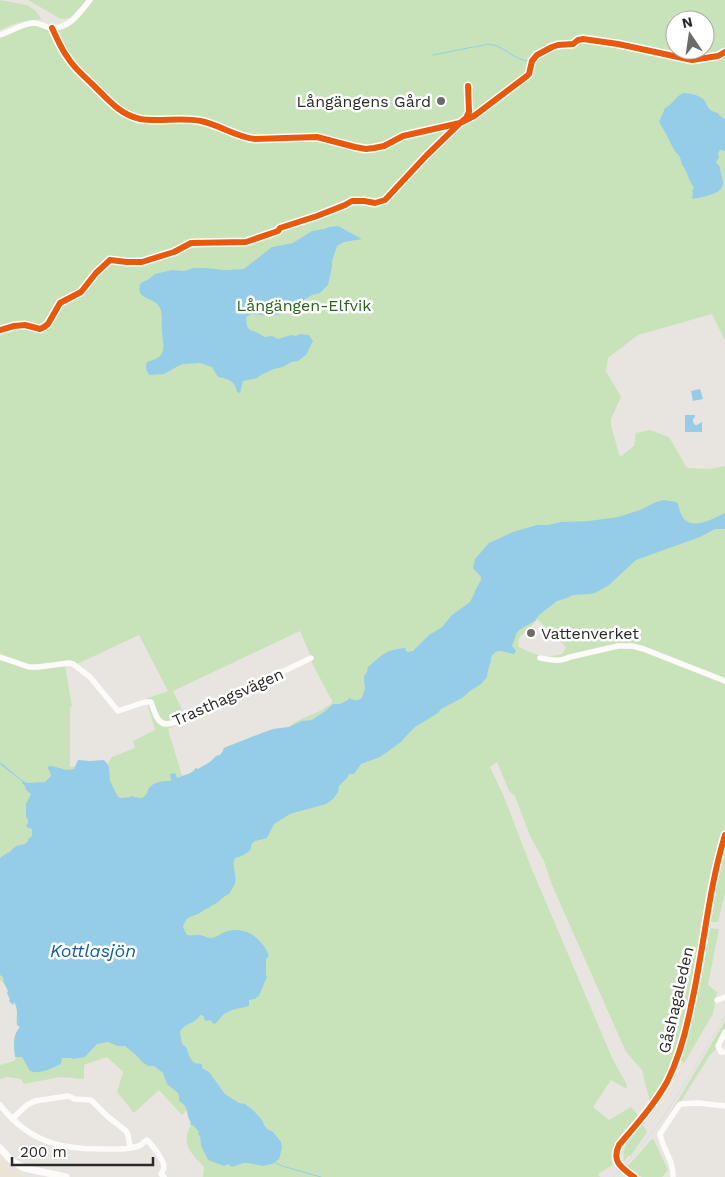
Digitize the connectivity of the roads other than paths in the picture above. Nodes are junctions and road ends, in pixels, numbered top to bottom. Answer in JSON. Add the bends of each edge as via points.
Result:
{"nodes":[{"id":1,"x":90,"y":0,"type":"edge"},
{"id":2,"x":52,"y":28,"type":"junction"},
{"id":3,"x":0,"y":35,"type":"edge"},
{"id":4,"x":468,"y":86,"type":"dead end"},
{"id":5,"x":0,"y":657,"type":"edge"},
{"id":6,"x":311,"y":658,"type":"dead end"},
{"id":7,"x":540,"y":658,"type":"dead end"},
{"id":8,"x":725,"y":681,"type":"edge"},
{"id":9,"x":725,"y":835,"type":"edge"},
{"id":10,"x":725,"y":997,"type":"edge"},
{"id":11,"x":718,"y":1000,"type":"dead end"},
{"id":12,"x":725,"y":1032,"type":"edge"},
{"id":13,"x":725,"y":1052,"type":"edge"},
{"id":14,"x":0,"y":1105,"type":"edge"},
{"id":15,"x":725,"y":1106,"type":"edge"},
{"id":16,"x":12,"y":1119,"type":"junction"},
{"id":17,"x":130,"y":1147,"type":"junction"},
{"id":18,"x":0,"y":1148,"type":"edge"},
{"id":19,"x":66,"y":1177,"type":"edge"},
{"id":20,"x":164,"y":1177,"type":"edge"},
{"id":21,"x":634,"y":1177,"type":"edge"},
{"id":22,"x":673,"y":1177,"type":"edge"}],
"edges":[{"from":1,"to":2,"type":"street","via":[[73,20]]},
{"from":2,"to":3,"type":"street","via":[[34,23]]},
{"from":2,"to":4,"type":"street","via":[[75,68],[122,112],[153,120],[200,121],[245,138],[317,137],[366,149],[384,146],[403,136],[460,123],[469,112]]},
{"from":5,"to":6,"type":"street","name":"Trasthagsvägen","via":[[28,667],[73,664],[90,677],[118,711],[151,702],[158,720],[164,724],[186,718]]},
{"from":7,"to":8,"type":"street","via":[[564,660],[618,646],[632,646]]},
{"from":9,"to":21,"type":"main road","name":"Gåshagaleden","via":[[714,879],[696,986],[676,1061],[658,1096],[618,1145],[616,1158]]},
{"from":10,"to":11,"type":"street"},
{"from":12,"to":13,"type":"street","via":[[718,1046],[721,1052]]},
{"from":14,"to":16,"type":"street"},
{"from":15,"to":22,"type":"street","via":[[680,1104],[660,1134],[672,1164]]},
{"from":16,"to":17,"type":"street","via":[[44,1141],[59,1145],[95,1149]]},
{"from":16,"to":17,"type":"street","via":[[35,1101],[68,1096],[91,1100],[126,1131]]},
{"from":17,"to":20,"type":"street","via":[[147,1140],[150,1142],[162,1161],[164,1168],[161,1174]]},
{"from":18,"to":19,"type":"street","via":[[24,1168]]}]}
